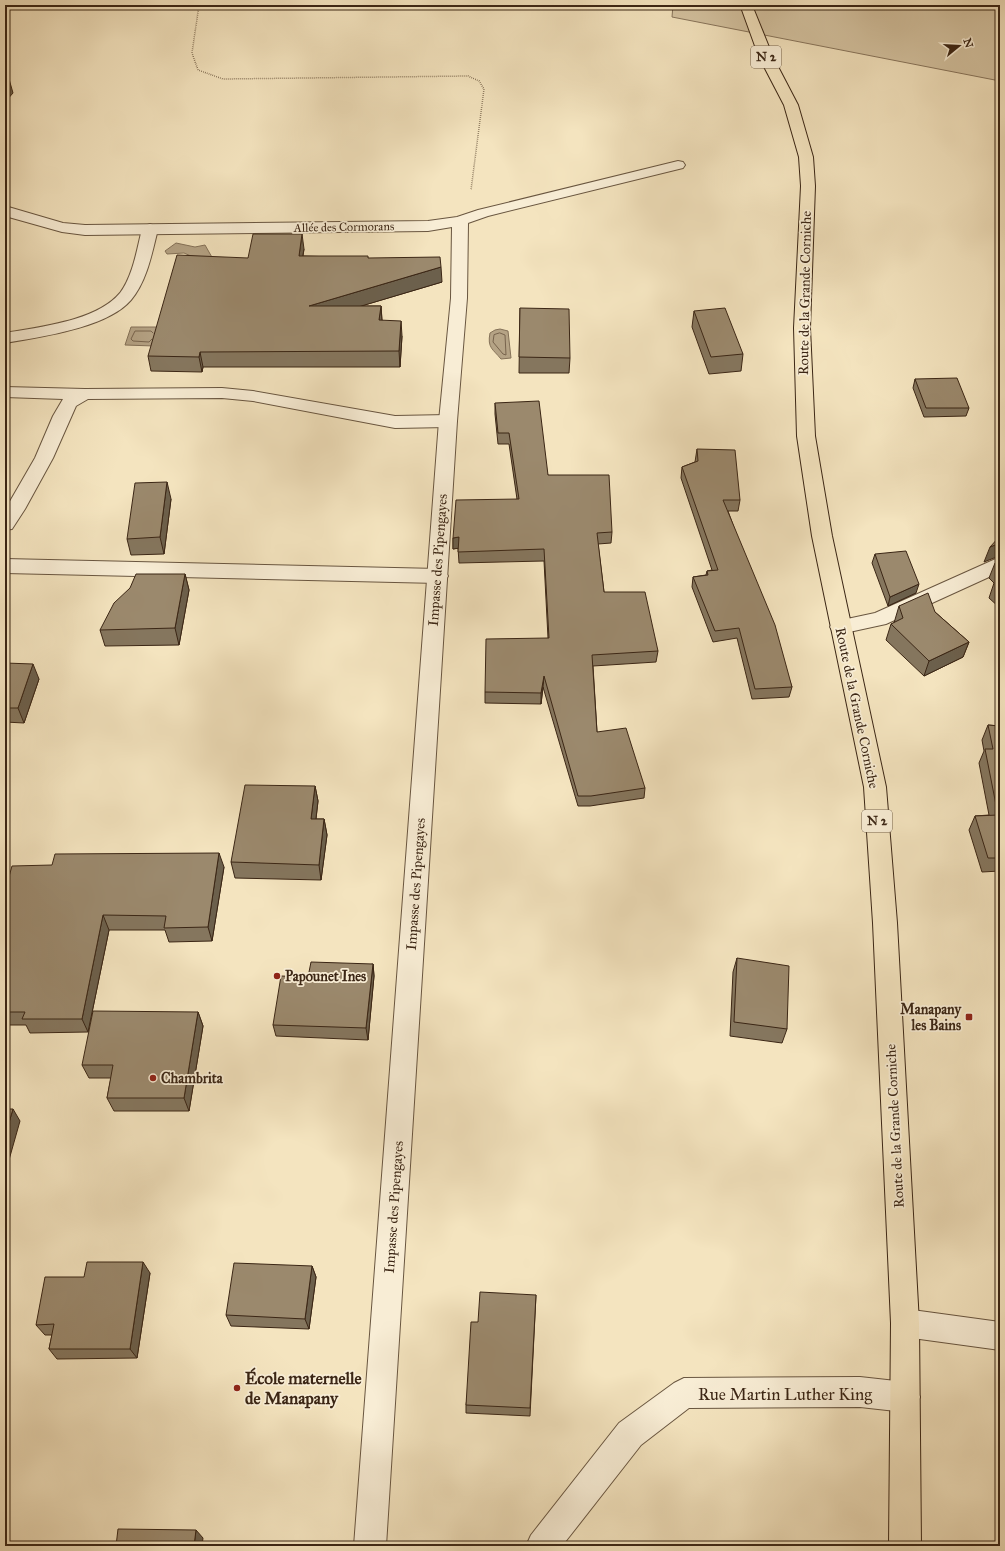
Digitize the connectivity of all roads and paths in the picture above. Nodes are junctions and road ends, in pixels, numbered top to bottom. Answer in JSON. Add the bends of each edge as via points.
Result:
{"nodes":[{"id":1,"x":199,"y":5,"type":"edge"},
{"id":2,"x":748,"y":5,"type":"edge"},
{"id":3,"x":678,"y":165,"type":"dead end"},
{"id":4,"x":5,"y":211,"type":"edge"},
{"id":5,"x":466,"y":219,"type":"junction"},
{"id":6,"x":150,"y":229,"type":"junction"},
{"id":7,"x":5,"y":338,"type":"edge"},
{"id":8,"x":5,"y":392,"type":"edge"},
{"id":9,"x":85,"y":394,"type":"junction"},
{"id":10,"x":448,"y":422,"type":"junction"},
{"id":11,"x":5,"y":524,"type":"edge"},
{"id":12,"x":1000,"y":564,"type":"edge"},
{"id":13,"x":5,"y":566,"type":"edge"},
{"id":14,"x":438,"y":576,"type":"junction"},
{"id":15,"x":840,"y":627,"type":"junction"},
{"id":16,"x":906,"y":1323,"type":"junction"},
{"id":17,"x":1000,"y":1336,"type":"edge"},
{"id":18,"x":905,"y":1397,"type":"junction"},
{"id":19,"x":370,"y":1546,"type":"edge"},
{"id":20,"x":542,"y":1546,"type":"edge"},
{"id":21,"x":905,"y":1546,"type":"edge"}],
"edges":[{"from":1,"to":5,"type":"path","via":[[192,53],[198,70],[223,79],[468,76],[479,81],[484,89]]},
{"from":2,"to":15,"type":"main road","name":"Route de la Grande Corniche","number":"N 2","via":[[766,57],[792,105],[806,156],[808,186],[802,328],[806,436]]},
{"from":3,"to":5,"type":"street","name":"Allée des Cormorans"},
{"from":4,"to":6,"type":"street","name":"Allée des Cormorans","via":[[77,229]]},
{"from":5,"to":6,"type":"street","name":"Allée des Cormorans","via":[[428,226]]},
{"from":5,"to":10,"type":"street","name":"Impasse des Pipengayes"},
{"from":6,"to":7,"type":"street","via":[[139,269],[125,297],[114,307],[73,324]]},
{"from":8,"to":9,"type":"street"},
{"from":9,"to":10,"type":"street","via":[[222,393],[254,396],[395,422]]},
{"from":9,"to":11,"type":"street","via":[[69,403],[44,458]]},
{"from":10,"to":14,"type":"street","name":"Impasse des Pipengayes"},
{"from":12,"to":15,"type":"street","via":[[879,619]]},
{"from":13,"to":14,"type":"street"},
{"from":14,"to":19,"type":"street","name":"Impasse des Pipengayes"},
{"from":15,"to":16,"type":"main road","name":"Route de la Grande Corniche","number":"N 2","via":[[875,787],[885,923]]},
{"from":16,"to":17,"type":"street"},
{"from":16,"to":18,"type":"main road","name":"Route de la Grande Corniche","number":"N 2"},
{"from":18,"to":20,"type":"street","name":"Rue Martin Luther King","via":[[860,1392],[684,1393],[630,1434]]},
{"from":18,"to":21,"type":"main road","name":"Route de la Grande Corniche","number":"N 2"}]}
